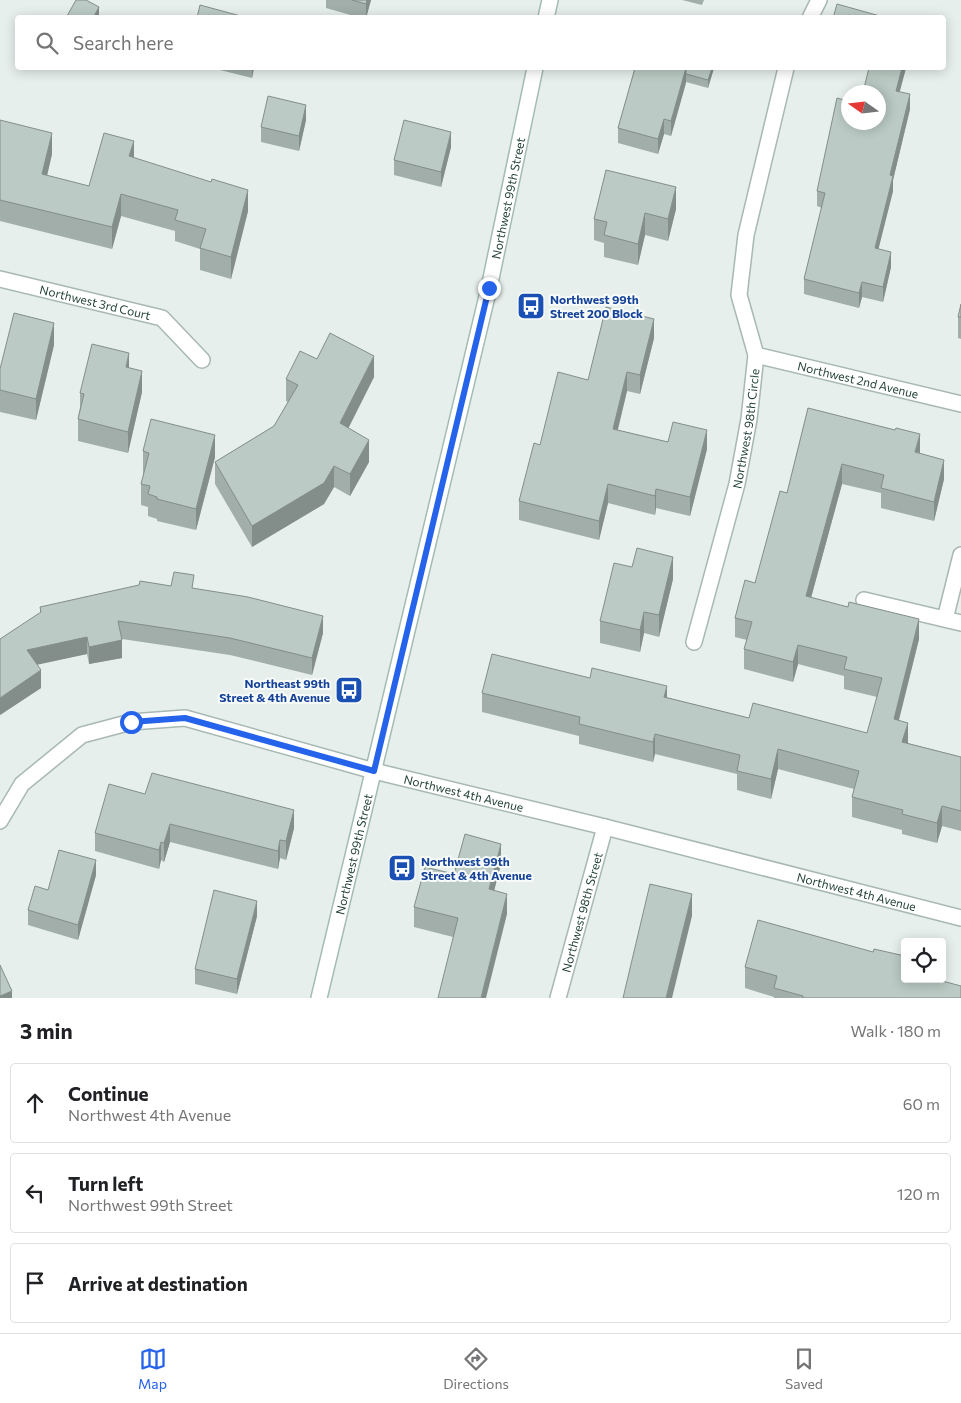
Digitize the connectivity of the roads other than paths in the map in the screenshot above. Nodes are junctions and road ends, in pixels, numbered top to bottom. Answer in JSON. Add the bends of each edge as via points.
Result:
{"nodes":[{"id":1,"x":550,"y":0,"type":"edge"},
{"id":2,"x":819,"y":0,"type":"edge"},
{"id":3,"x":547,"y":15,"type":"edge"},
{"id":4,"x":812,"y":15,"type":"edge"},
{"id":5,"x":535,"y":70,"type":"edge"},
{"id":6,"x":786,"y":70,"type":"edge"},
{"id":7,"x":0,"y":279,"type":"edge"},
{"id":8,"x":756,"y":355,"type":"junction"},
{"id":9,"x":202,"y":360,"type":"dead end"},
{"id":10,"x":961,"y":404,"type":"edge"},
{"id":11,"x":961,"y":555,"type":"edge"},
{"id":12,"x":864,"y":600,"type":"dead end"},
{"id":13,"x":945,"y":619,"type":"junction"},
{"id":14,"x":961,"y":622,"type":"edge"},
{"id":15,"x":694,"y":642,"type":"dead end"},
{"id":16,"x":374,"y":771,"type":"junction"},
{"id":17,"x":0,"y":821,"type":"edge"},
{"id":18,"x":605,"y":827,"type":"junction"},
{"id":19,"x":961,"y":918,"type":"edge"},
{"id":20,"x":319,"y":998,"type":"edge"},
{"id":21,"x":558,"y":998,"type":"edge"}],
"edges":[{"from":1,"to":3,"type":"street"},
{"from":2,"to":4,"type":"street"},
{"from":5,"to":16,"type":"street","name":"Northwest 99th Street","via":[[489,288]]},
{"from":6,"to":8,"type":"street","name":"Northwest 98th Circle","via":[[746,235],[739,295]]},
{"from":7,"to":9,"type":"street","name":"Northwest 3rd Court","via":[[162,318]]},
{"from":8,"to":10,"type":"street","name":"Northwest 2nd Avenue"},
{"from":8,"to":15,"type":"street","name":"Northwest 98th Circle","via":[[737,484]]},
{"from":11,"to":13,"type":"street"},
{"from":12,"to":13,"type":"street"},
{"from":13,"to":14,"type":"street"},
{"from":16,"to":17,"type":"street","name":"Northwest 4th Avenue","via":[[185,718],[131,722],[82,735],[22,784]]},
{"from":16,"to":18,"type":"street","name":"Northwest 4th Avenue"},
{"from":16,"to":20,"type":"street","name":"Northwest 99th Street"},
{"from":18,"to":19,"type":"street","name":"Northwest 4th Avenue"},
{"from":18,"to":21,"type":"street","name":"Northwest 98th Street"}]}
